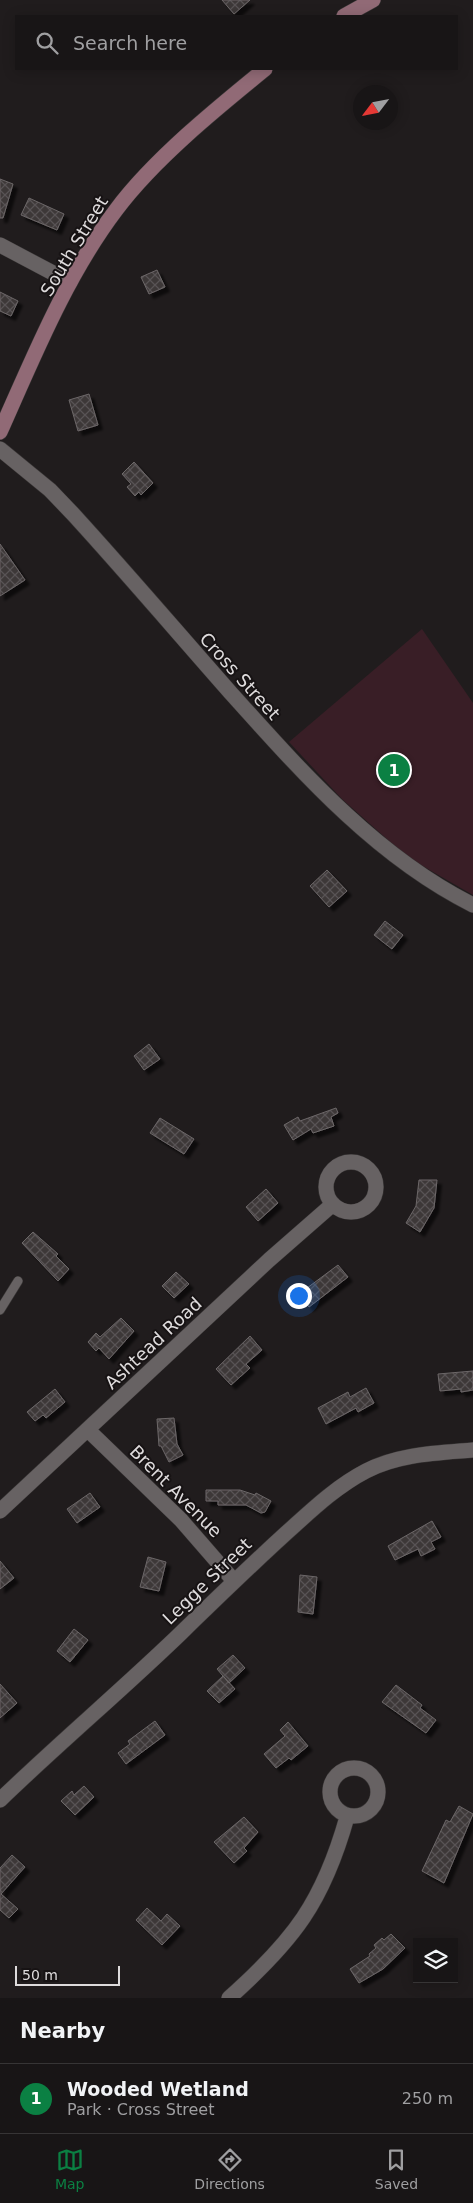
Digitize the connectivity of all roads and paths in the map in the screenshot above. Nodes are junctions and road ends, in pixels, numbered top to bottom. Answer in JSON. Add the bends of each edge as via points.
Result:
{"nodes":[{"id":1,"x":373,"y":0,"type":"edge"},
{"id":2,"x":346,"y":15,"type":"edge"},
{"id":3,"x":264,"y":70,"type":"edge"},
{"id":4,"x":0,"y":245,"type":"edge"},
{"id":5,"x":70,"y":282,"type":"junction"},
{"id":6,"x":0,"y":432,"type":"edge"},
{"id":7,"x":0,"y":449,"type":"edge"},
{"id":8,"x":473,"y":905,"type":"edge"},
{"id":9,"x":333,"y":1204,"type":"dead end"},
{"id":10,"x":18,"y":1281,"type":"dead end"},
{"id":11,"x":0,"y":1310,"type":"edge"},
{"id":12,"x":88,"y":1430,"type":"junction"},
{"id":13,"x":473,"y":1450,"type":"edge"},
{"id":14,"x":0,"y":1510,"type":"edge"},
{"id":15,"x":234,"y":1581,"type":"junction"},
{"id":16,"x":0,"y":1800,"type":"edge"},
{"id":17,"x":346,"y":1817,"type":"dead end"},
{"id":18,"x":229,"y":1998,"type":"edge"}],
"edges":[{"from":1,"to":2,"type":"street"},
{"from":3,"to":5,"type":"street","name":"South Street","via":[[181,142],[132,190],[105,224]]},
{"from":4,"to":5,"type":"street"},
{"from":5,"to":6,"type":"street","name":"South Street"},
{"from":7,"to":8,"type":"street","name":"Cross Street","via":[[50,490],[73,514],[269,737],[339,806],[410,866]]},
{"from":9,"to":12,"type":"street","name":"Ashtead Road"},
{"from":10,"to":11,"type":"lane"},
{"from":12,"to":14,"type":"street","name":"Ashtead Road"},
{"from":12,"to":15,"type":"street","name":"Brent Avenue","via":[[181,1520]]},
{"from":13,"to":15,"type":"street","name":"Legge Street","via":[[414,1456],[367,1470],[322,1502]]},
{"from":15,"to":16,"type":"street","name":"Legge Street"},
{"from":17,"to":18,"type":"street","via":[[331,1867],[304,1919],[272,1958]]}]}
